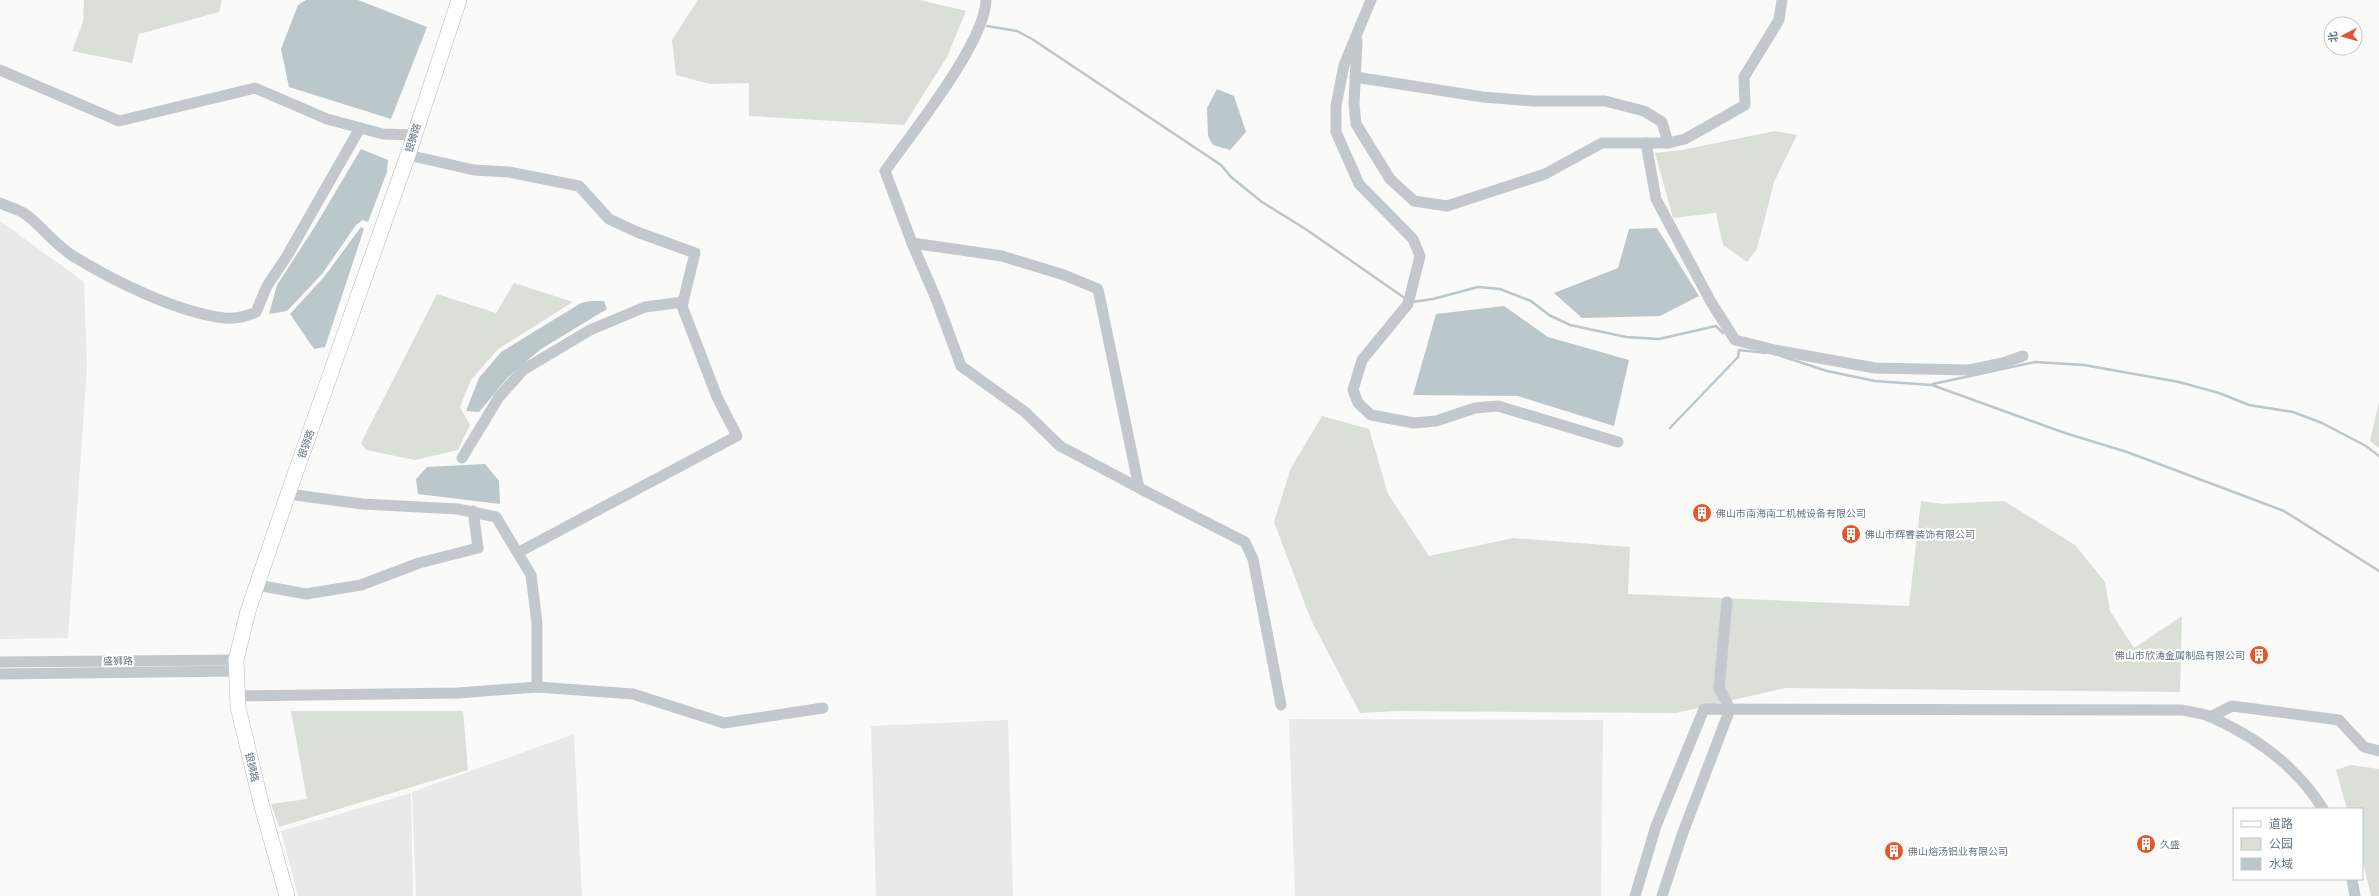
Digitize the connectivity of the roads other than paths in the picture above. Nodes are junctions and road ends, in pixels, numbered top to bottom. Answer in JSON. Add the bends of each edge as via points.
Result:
{"nodes":[{"id":1,"x":459,"y":0,"type":"edge"},
{"id":2,"x":986,"y":0,"type":"edge"},
{"id":3,"x":1371,"y":0,"type":"edge"},
{"id":4,"x":1782,"y":0,"type":"edge"},
{"id":5,"x":1357,"y":34,"type":"junction"},
{"id":6,"x":0,"y":70,"type":"edge"},
{"id":7,"x":1355,"y":77,"type":"junction"},
{"id":8,"x":360,"y":128,"type":"junction"},
{"id":9,"x":414,"y":135,"type":"junction"},
{"id":10,"x":1646,"y":143,"type":"junction"},
{"id":11,"x":1668,"y":143,"type":"junction"},
{"id":12,"x":408,"y":155,"type":"junction"},
{"id":13,"x":0,"y":203,"type":"edge"},
{"id":14,"x":912,"y":244,"type":"junction"},
{"id":15,"x":683,"y":302,"type":"junction"},
{"id":16,"x":2022,"y":356,"type":"dead end"},
{"id":17,"x":1618,"y":442,"type":"dead end"},
{"id":18,"x":462,"y":458,"type":"dead end"},
{"id":19,"x":1140,"y":488,"type":"junction"},
{"id":20,"x":288,"y":494,"type":"junction"},
{"id":21,"x":473,"y":511,"type":"junction"},
{"id":22,"x":519,"y":552,"type":"junction"},
{"id":23,"x":257,"y":585,"type":"junction"},
{"id":24,"x":1727,"y":602,"type":"dead end"},
{"id":25,"x":0,"y":662,"type":"edge"},
{"id":26,"x":236,"y":665,"type":"junction"},
{"id":27,"x":0,"y":674,"type":"edge"},
{"id":28,"x":537,"y":687,"type":"junction"},
{"id":29,"x":237,"y":696,"type":"junction"},
{"id":30,"x":1280,"y":705,"type":"dead end"},
{"id":31,"x":823,"y":708,"type":"dead end"},
{"id":32,"x":1730,"y":708,"type":"junction"},
{"id":33,"x":2210,"y":717,"type":"junction"},
{"id":34,"x":2379,"y":751,"type":"edge"},
{"id":35,"x":2322,"y":808,"type":"edge"},
{"id":36,"x":2352,"y":880,"type":"edge"},
{"id":37,"x":287,"y":896,"type":"edge"},
{"id":38,"x":1635,"y":896,"type":"edge"},
{"id":39,"x":1662,"y":896,"type":"edge"},
{"id":40,"x":2355,"y":896,"type":"edge"}],
"edges":[{"from":1,"to":9,"type":"main road","name":"银狮路"},
{"from":2,"to":14,"type":"street","via":[[986,12],[962,62],[886,171]]},
{"from":3,"to":5,"type":"street"},
{"from":4,"to":11,"type":"street","via":[[1778,20],[1744,77],[1745,105],[1685,139]]},
{"from":5,"to":7,"type":"street"},
{"from":5,"to":17,"type":"street","via":[[1344,65],[1336,106],[1336,132],[1359,184],[1413,239],[1420,256],[1409,301],[1362,360],[1353,390],[1358,403],[1371,414],[1414,423],[1436,421],[1474,408],[1498,406]]},
{"from":6,"to":8,"type":"street","via":[[120,121],[255,88],[327,120]]},
{"from":7,"to":10,"type":"street","via":[[1356,124],[1390,179],[1414,201],[1447,206],[1545,174],[1602,143]]},
{"from":7,"to":11,"type":"street","via":[[1483,97],[1533,101],[1605,101],[1644,111],[1662,122]]},
{"from":8,"to":9,"type":"street","via":[[383,134]]},
{"from":8,"to":13,"type":"street","via":[[287,256],[267,286],[256,312],[244,317],[224,318],[194,311],[145,294],[73,256],[52,241],[25,214]]},
{"from":9,"to":12,"type":"main road","name":"银狮路"},
{"from":10,"to":11,"type":"street"},
{"from":10,"to":16,"type":"street","via":[[1656,199],[1711,302],[1735,340],[1775,350],[1876,368],[1969,370],[2004,364]]},
{"from":12,"to":15,"type":"street","via":[[474,170],[509,172],[579,186],[609,218],[637,232],[695,253]]},
{"from":12,"to":20,"type":"main road","name":"银狮路"},
{"from":14,"to":19,"type":"street","via":[[962,366],[1025,412],[1060,446]]},
{"from":14,"to":19,"type":"street","via":[[1002,256],[1064,275],[1098,289]]},
{"from":15,"to":18,"type":"street","via":[[645,307],[590,330],[523,370],[499,397]]},
{"from":15,"to":22,"type":"street","via":[[682,306],[717,398],[737,436]]},
{"from":19,"to":30,"type":"street","via":[[1245,542],[1253,559]]},
{"from":20,"to":21,"type":"street","via":[[362,504]]},
{"from":20,"to":23,"type":"main road","name":"银狮路"},
{"from":21,"to":22,"type":"street","via":[[496,517]]},
{"from":21,"to":23,"type":"street","via":[[478,548],[419,563],[361,585],[306,594]]},
{"from":22,"to":28,"type":"street","via":[[531,575],[537,623]]},
{"from":23,"to":26,"type":"main road","name":"银狮路"},
{"from":24,"to":32,"type":"street","via":[[1719,688]]},
{"from":25,"to":26,"type":"street","name":"盛狮路"},
{"from":26,"to":27,"type":"street","name":"盛狮路"},
{"from":26,"to":29,"type":"main road","name":"银狮路"},
{"from":28,"to":29,"type":"street","via":[[458,693]]},
{"from":28,"to":31,"type":"street","via":[[633,694],[724,723]]},
{"from":29,"to":37,"type":"main road","name":"银狮路","via":[[261,803]]},
{"from":32,"to":33,"type":"street","via":[[2151,708],[2182,710]]},
{"from":32,"to":38,"type":"street","via":[[1704,709],[1656,826]]},
{"from":32,"to":39,"type":"street"},
{"from":33,"to":34,"type":"street","via":[[2232,706],[2339,720],[2364,747]]},
{"from":33,"to":35,"type":"street","via":[[2267,749],[2292,769]]},
{"from":36,"to":40,"type":"street"}]}
